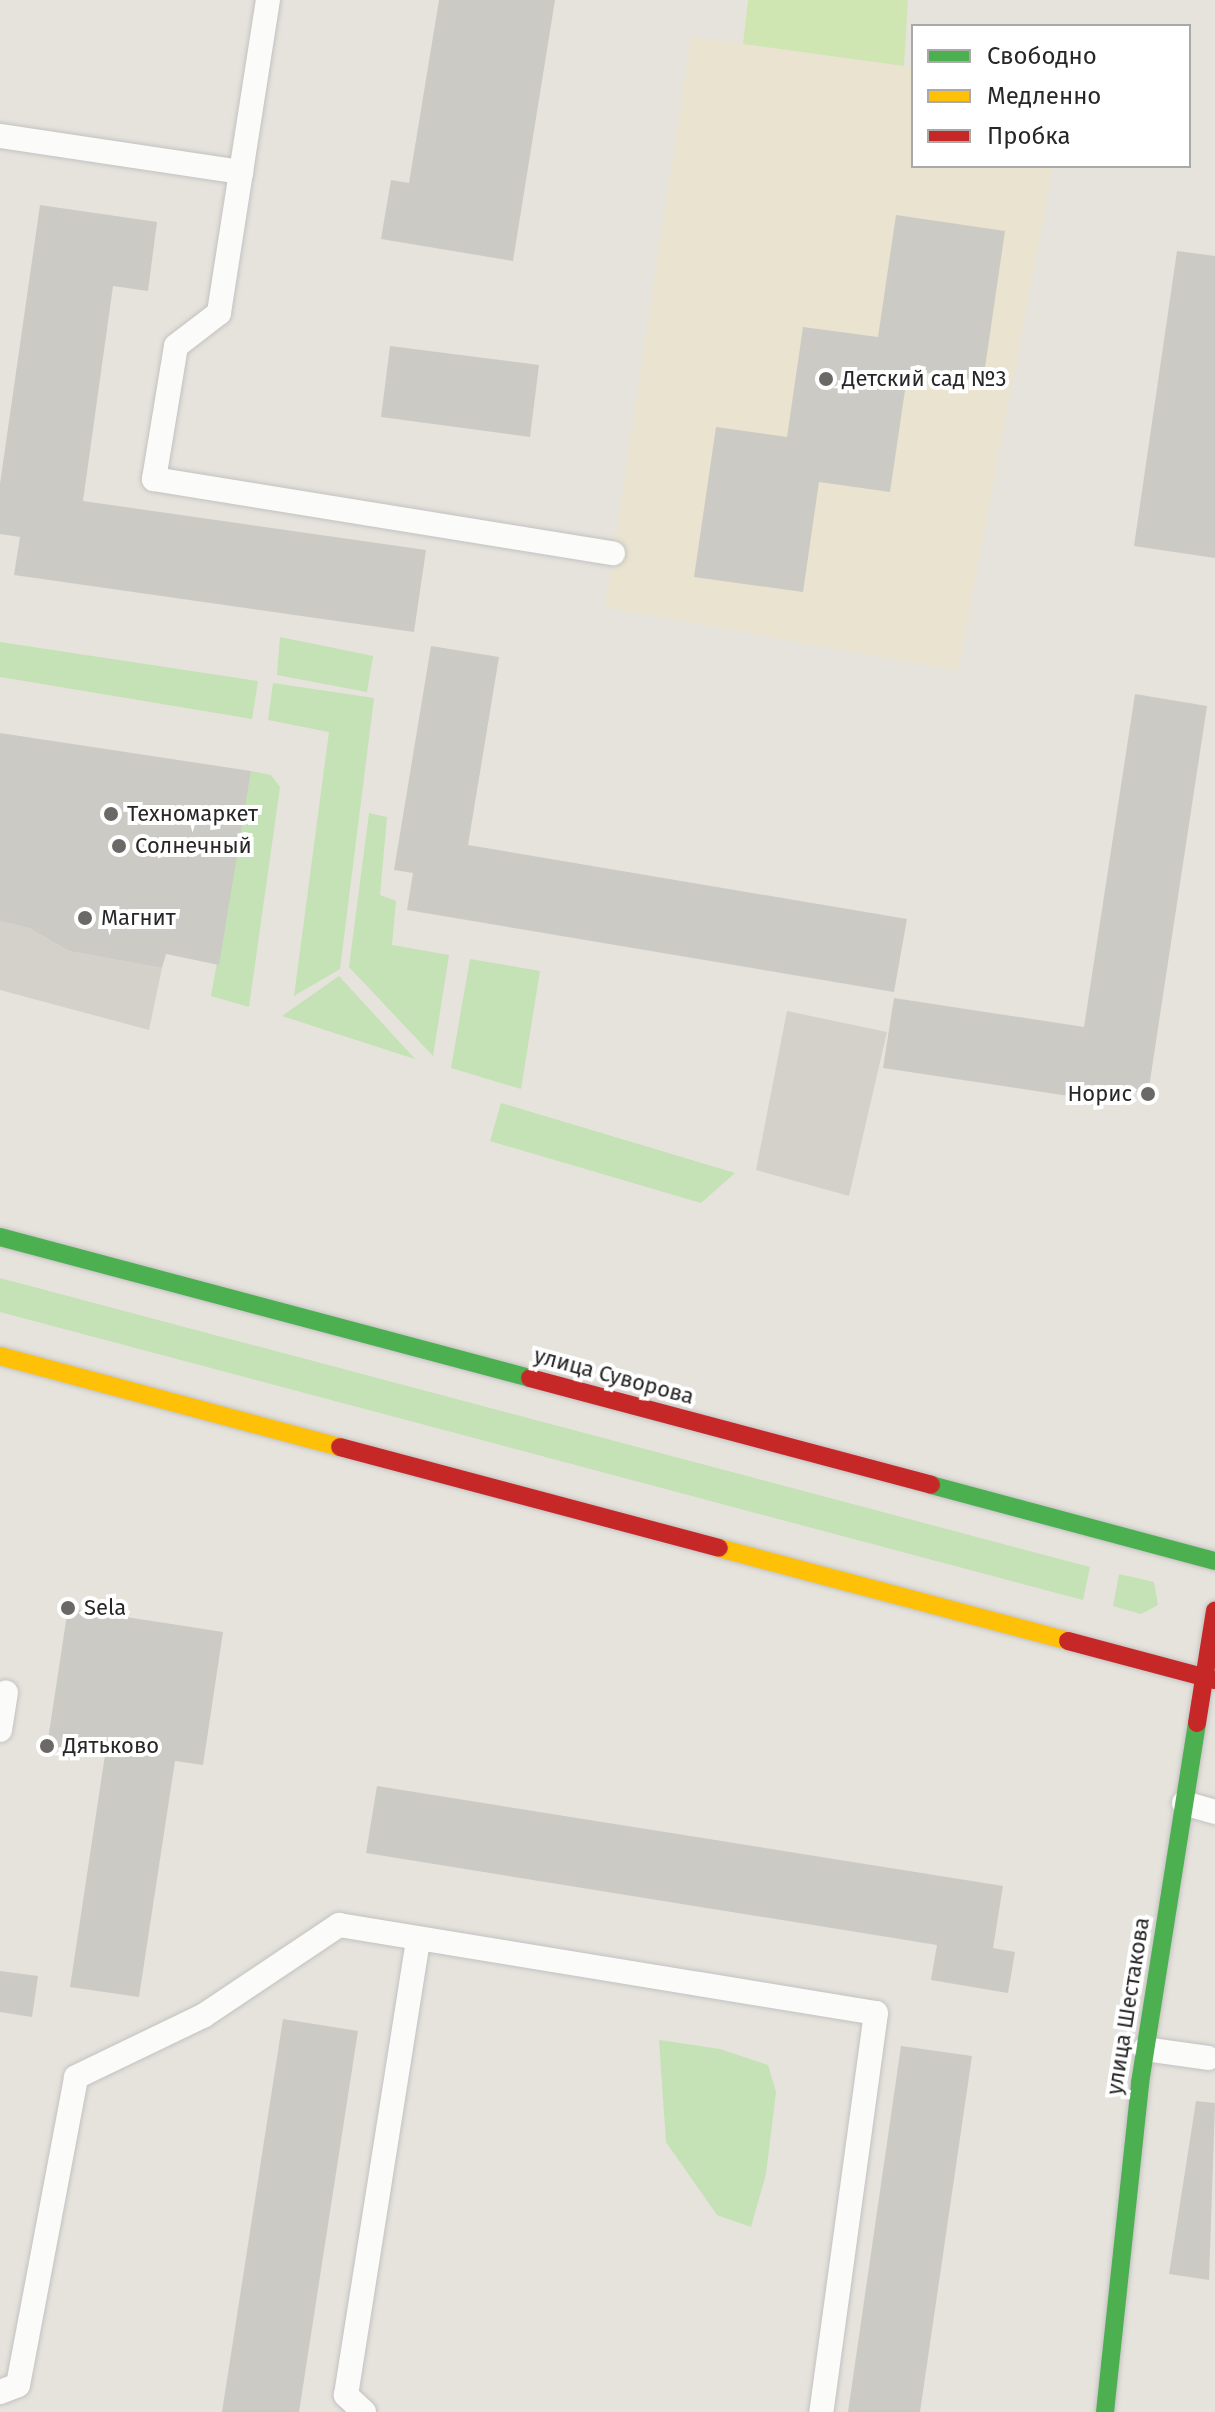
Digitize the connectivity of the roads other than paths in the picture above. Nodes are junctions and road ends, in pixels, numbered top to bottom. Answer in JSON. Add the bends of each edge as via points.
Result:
{"nodes":[{"id":1,"x":268,"y":0,"type":"edge"},
{"id":2,"x":0,"y":136,"type":"edge"},
{"id":3,"x":241,"y":172,"type":"junction"},
{"id":4,"x":613,"y":553,"type":"dead end"},
{"id":5,"x":0,"y":1237,"type":"edge"},
{"id":6,"x":0,"y":1356,"type":"edge"},
{"id":7,"x":1215,"y":1561,"type":"edge"},
{"id":8,"x":1215,"y":1610,"type":"edge"},
{"id":9,"x":1210,"y":1678,"type":"edge"},
{"id":10,"x":6,"y":1692,"type":"dead end"},
{"id":11,"x":0,"y":1730,"type":"edge"},
{"id":12,"x":1184,"y":1803,"type":"junction"},
{"id":13,"x":1215,"y":1812,"type":"edge"},
{"id":14,"x":418,"y":1942,"type":"junction"},
{"id":15,"x":1145,"y":2049,"type":"junction"},
{"id":16,"x":1208,"y":2058,"type":"dead end"},
{"id":17,"x":0,"y":2392,"type":"edge"},
{"id":18,"x":364,"y":2412,"type":"edge"},
{"id":19,"x":821,"y":2412,"type":"edge"},
{"id":20,"x":1105,"y":2412,"type":"edge"}],
"edges":[{"from":1,"to":3,"type":"lane"},
{"from":2,"to":3,"type":"lane"},
{"from":3,"to":4,"type":"lane","via":[[219,313],[176,346],[154,479]]},
{"from":5,"to":7,"type":"main road","name":"улица Суворова"},
{"from":6,"to":9,"type":"main road"},
{"from":8,"to":9,"type":"main road","name":"улица Шестакова"},
{"from":9,"to":12,"type":"main road","name":"улица Шестакова"},
{"from":10,"to":11,"type":"lane"},
{"from":12,"to":13,"type":"lane"},
{"from":12,"to":15,"type":"main road","name":"улица Шестакова"},
{"from":14,"to":17,"type":"lane","via":[[339,1925],[203,2016],[76,2077],[18,2385]]},
{"from":14,"to":18,"type":"lane","via":[[346,2395]]},
{"from":14,"to":19,"type":"lane","via":[[876,2013]]},
{"from":15,"to":16,"type":"lane"},
{"from":15,"to":20,"type":"main road","name":"улица Шестакова","via":[[1108,2343]]}]}
